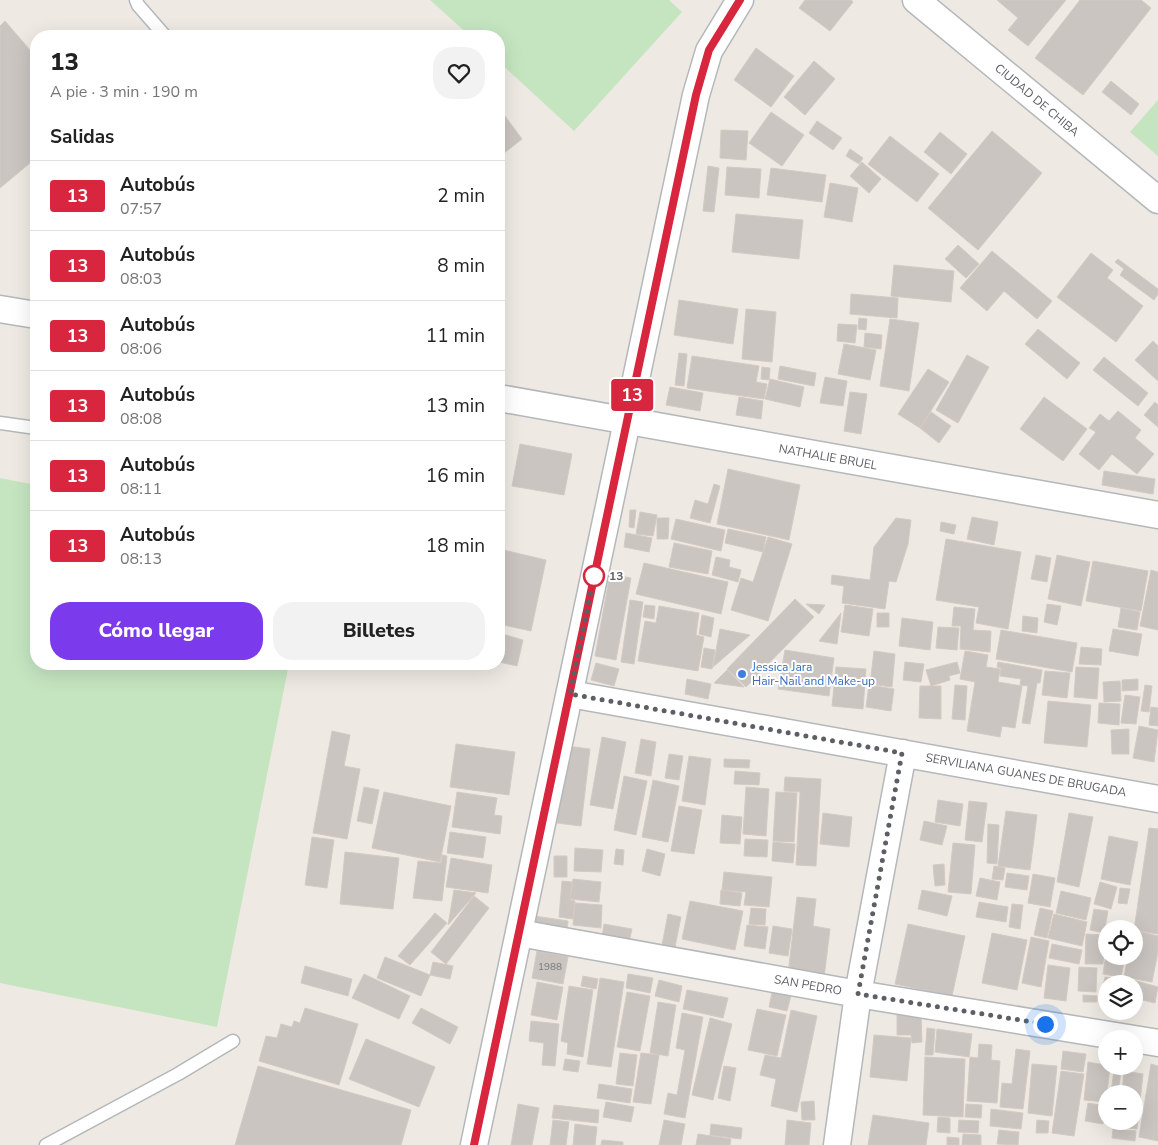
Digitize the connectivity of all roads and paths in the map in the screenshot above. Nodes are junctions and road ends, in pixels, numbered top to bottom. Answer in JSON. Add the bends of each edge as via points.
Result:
{"nodes":[{"id":1,"x":136,"y":0,"type":"edge"},
{"id":2,"x":740,"y":0,"type":"edge"},
{"id":3,"x":916,"y":0,"type":"edge"},
{"id":4,"x":160,"y":30,"type":"edge"},
{"id":5,"x":1158,"y":200,"type":"edge"},
{"id":6,"x":0,"y":309,"type":"edge"},
{"id":7,"x":30,"y":314,"type":"edge"},
{"id":8,"x":505,"y":399,"type":"edge"},
{"id":9,"x":627,"y":421,"type":"junction"},
{"id":10,"x":0,"y":424,"type":"edge"},
{"id":11,"x":30,"y":427,"type":"edge"},
{"id":12,"x":1158,"y":515,"type":"edge"},
{"id":13,"x":570,"y":694,"type":"junction"},
{"id":14,"x":902,"y":753,"type":"junction"},
{"id":15,"x":1158,"y":799,"type":"edge"},
{"id":16,"x":519,"y":933,"type":"junction"},
{"id":17,"x":858,"y":994,"type":"junction"},
{"id":18,"x":232,"y":1041,"type":"dead end"},
{"id":19,"x":1158,"y":1043,"type":"edge"},
{"id":20,"x":46,"y":1145,"type":"edge"},
{"id":21,"x":474,"y":1145,"type":"edge"},
{"id":22,"x":837,"y":1145,"type":"edge"}],
"edges":[{"from":1,"to":4,"type":"lane"},
{"from":2,"to":9,"type":"street","via":[[709,50],[696,95]]},
{"from":3,"to":5,"type":"street","name":"CIUDAD DE CHIBA"},
{"from":6,"to":7,"type":"street"},
{"from":8,"to":9,"type":"street","name":"NATHALIE BRUEL"},
{"from":9,"to":12,"type":"street","name":"NATHALIE BRUEL"},
{"from":9,"to":13,"type":"street"},
{"from":10,"to":11,"type":"lane"},
{"from":13,"to":14,"type":"street","name":"SERVILIANA GUANES DE BRUGADA"},
{"from":13,"to":16,"type":"street"},
{"from":14,"to":15,"type":"street","name":"SERVILIANA GUANES DE BRUGADA"},
{"from":14,"to":17,"type":"street"},
{"from":16,"to":17,"type":"street","name":"SAN PEDRO"},
{"from":16,"to":21,"type":"street"},
{"from":17,"to":19,"type":"street","name":"SAN PEDRO"},
{"from":17,"to":22,"type":"street"},
{"from":18,"to":20,"type":"lane"}]}
